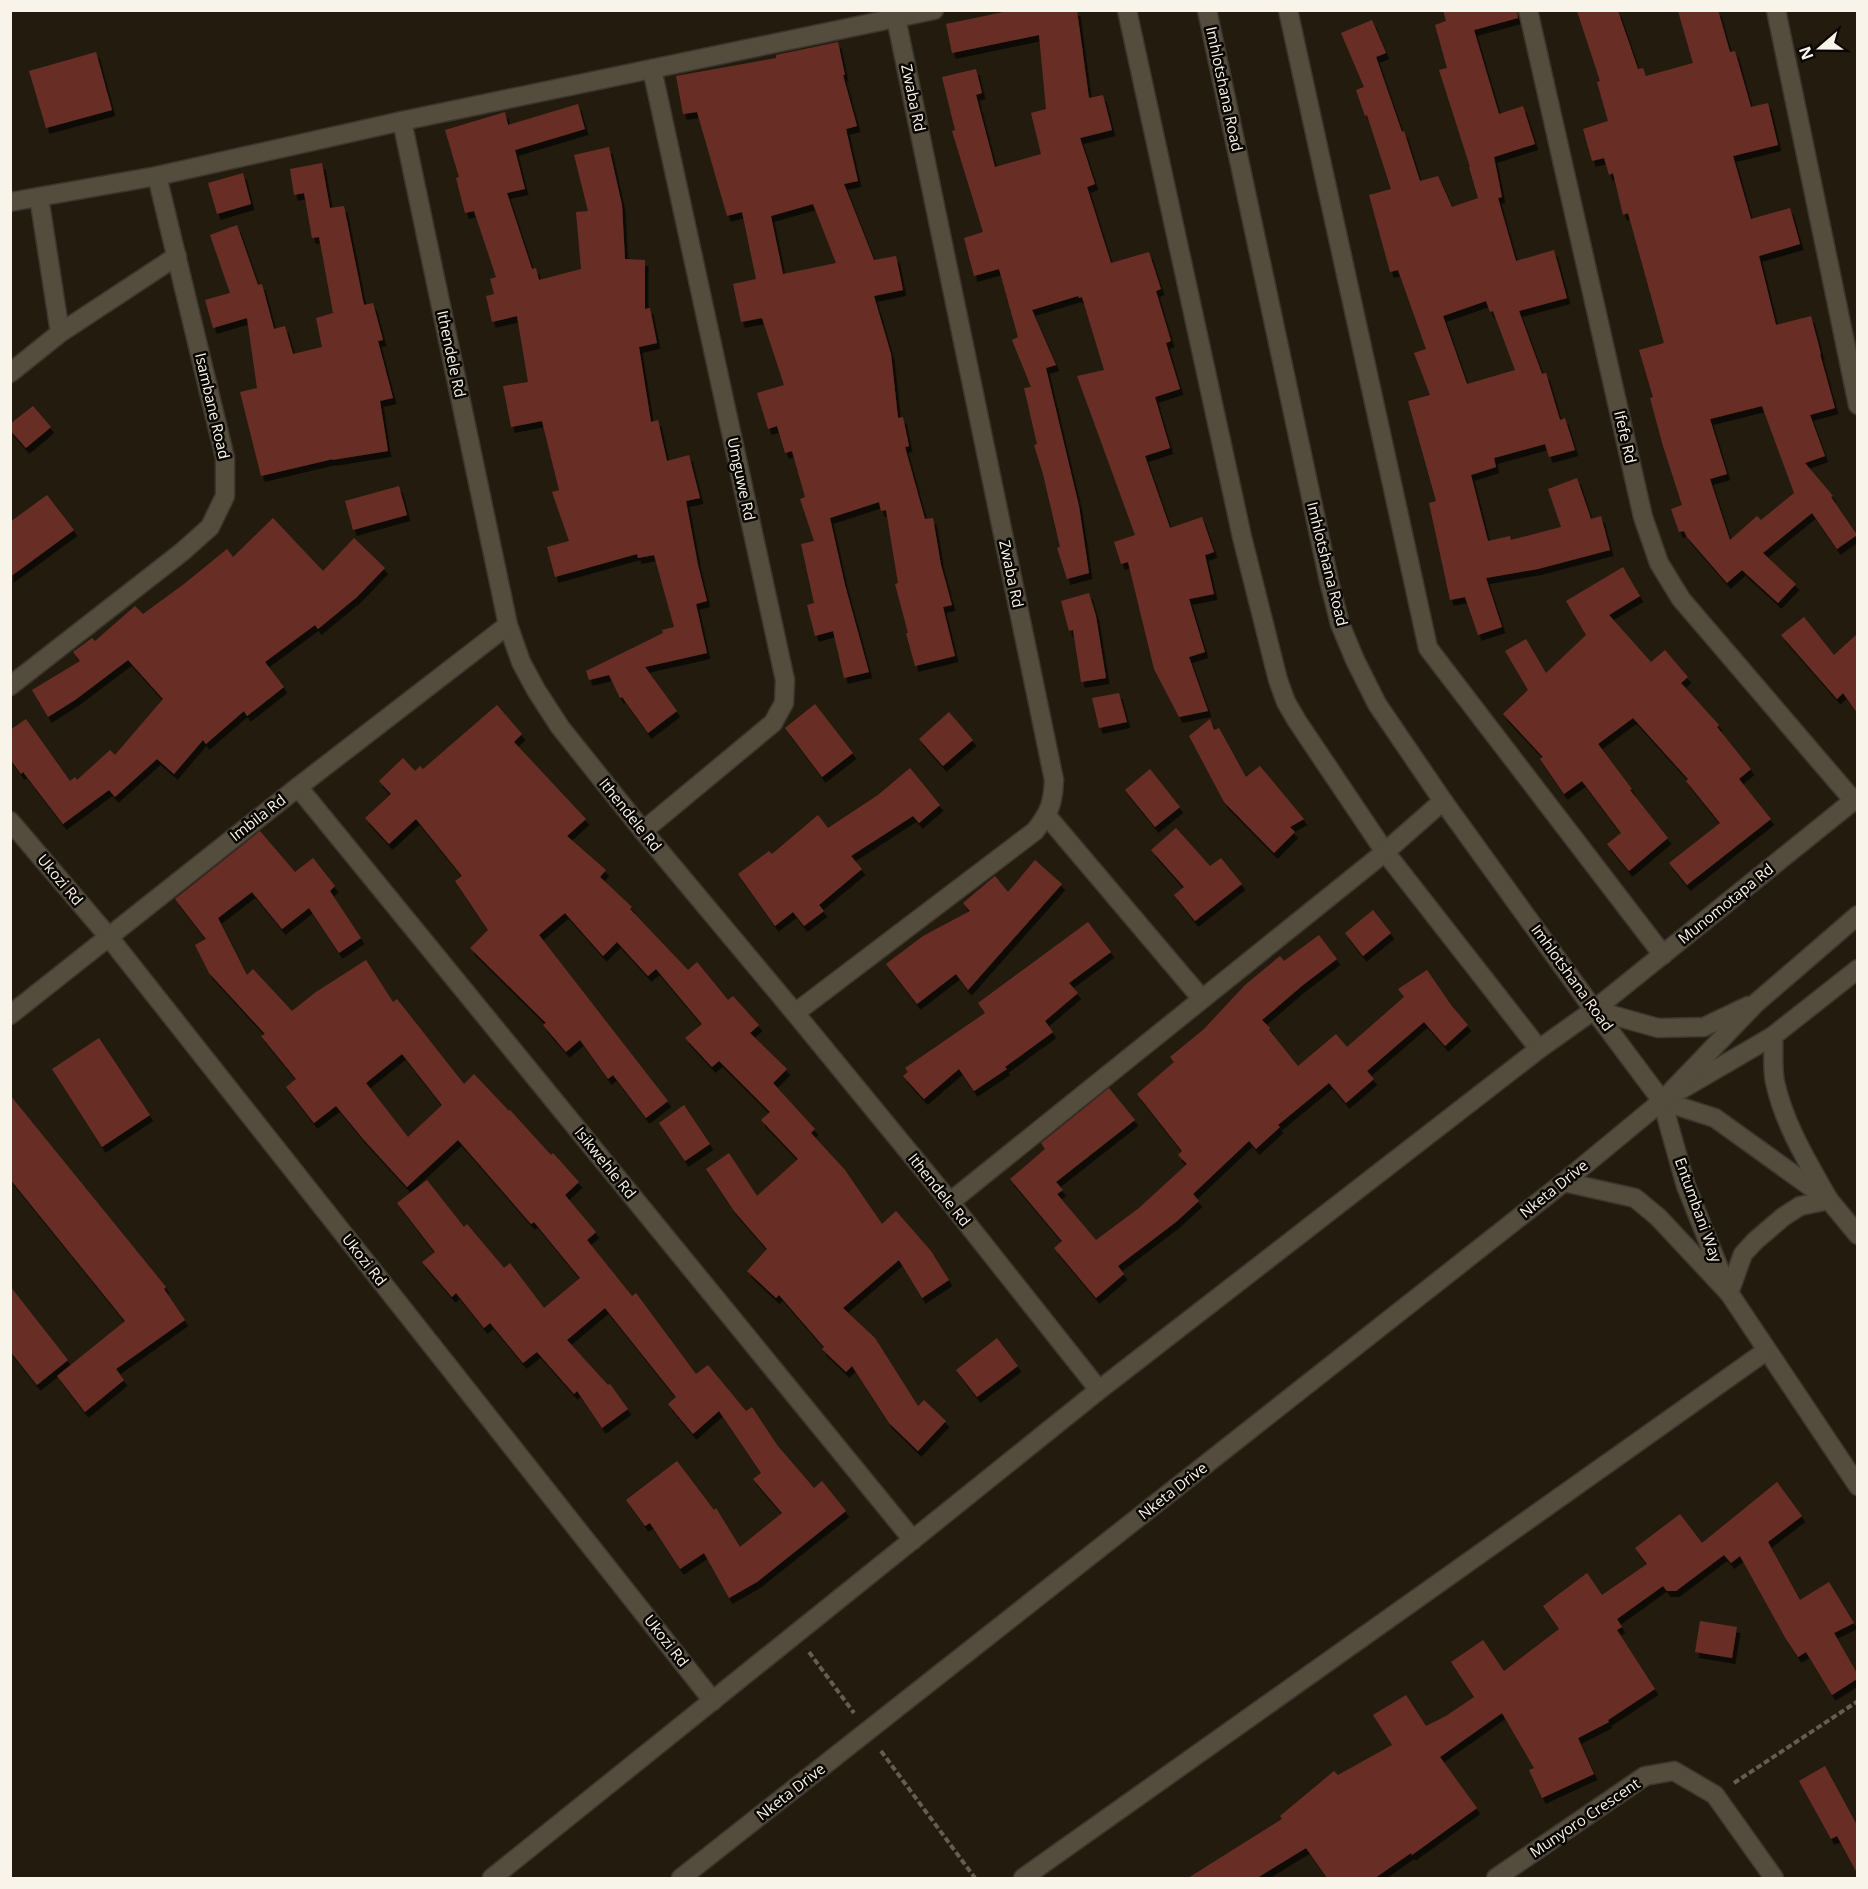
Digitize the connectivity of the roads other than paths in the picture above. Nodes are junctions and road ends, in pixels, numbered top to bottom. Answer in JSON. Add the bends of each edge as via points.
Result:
{"nodes":[{"id":1,"x":934,"y":10,"type":"edge"},
{"id":2,"x":1128,"y":10,"type":"edge"},
{"id":3,"x":1207,"y":10,"type":"edge"},
{"id":4,"x":1288,"y":10,"type":"edge"},
{"id":5,"x":1528,"y":10,"type":"edge"},
{"id":6,"x":1776,"y":10,"type":"edge"},
{"id":7,"x":896,"y":18,"type":"junction"},
{"id":8,"x":652,"y":69,"type":"junction"},
{"id":9,"x":402,"y":121,"type":"junction"},
{"id":10,"x":157,"y":176,"type":"junction"},
{"id":11,"x":39,"y":197,"type":"junction"},
{"id":12,"x":10,"y":202,"type":"edge"},
{"id":13,"x":177,"y":256,"type":"junction"},
{"id":14,"x":60,"y":333,"type":"junction"},
{"id":15,"x":10,"y":373,"type":"edge"},
{"id":16,"x":1857,"y":405,"type":"edge"},
{"id":17,"x":508,"y":625,"type":"junction"},
{"id":18,"x":10,"y":686,"type":"edge"},
{"id":19,"x":298,"y":787,"type":"junction"},
{"id":20,"x":1855,"y":799,"type":"edge"},
{"id":21,"x":1443,"y":801,"type":"junction"},
{"id":22,"x":1047,"y":816,"type":"junction"},
{"id":23,"x":10,"y":821,"type":"edge"},
{"id":24,"x":643,"y":831,"type":"junction"},
{"id":25,"x":1385,"y":852,"type":"junction"},
{"id":26,"x":1857,"y":915,"type":"edge"},
{"id":27,"x":108,"y":936,"type":"junction"},
{"id":28,"x":1664,"y":955,"type":"junction"},
{"id":29,"x":1857,"y":969,"type":"edge"},
{"id":30,"x":1202,"y":999,"type":"junction"},
{"id":31,"x":1756,"y":1003,"type":"junction"},
{"id":32,"x":1594,"y":1010,"type":"junction"},
{"id":33,"x":795,"y":1013,"type":"junction"},
{"id":34,"x":10,"y":1015,"type":"edge"},
{"id":35,"x":1773,"y":1036,"type":"junction"},
{"id":36,"x":1539,"y":1050,"type":"junction"},
{"id":37,"x":1662,"y":1101,"type":"junction"},
{"id":38,"x":1564,"y":1182,"type":"junction"},
{"id":39,"x":1829,"y":1200,"type":"junction"},
{"id":40,"x":950,"y":1202,"type":"junction"},
{"id":41,"x":1857,"y":1235,"type":"edge"},
{"id":42,"x":1729,"y":1293,"type":"junction"},
{"id":43,"x":1766,"y":1351,"type":"junction"},
{"id":44,"x":1099,"y":1390,"type":"junction"},
{"id":45,"x":1857,"y":1486,"type":"edge"},
{"id":46,"x":913,"y":1540,"type":"junction"},
{"id":47,"x":713,"y":1701,"type":"junction"},
{"id":48,"x":492,"y":1878,"type":"edge"},
{"id":49,"x":681,"y":1878,"type":"edge"},
{"id":50,"x":1023,"y":1878,"type":"edge"},
{"id":51,"x":1496,"y":1878,"type":"edge"},
{"id":52,"x":1774,"y":1878,"type":"edge"}],
"edges":[{"from":1,"to":7,"type":"street"},
{"from":2,"to":25,"type":"street","via":[[1242,537],[1278,681],[1297,721]]},
{"from":3,"to":21,"type":"street","name":"Imhlotshana Road","via":[[1340,624],[1377,704]]},
{"from":4,"to":28,"type":"street","via":[[1428,648]]},
{"from":5,"to":20,"type":"street","name":"Ifefe Rd","via":[[1643,518],[1659,563],[1681,599]]},
{"from":6,"to":16,"type":"street"},
{"from":7,"to":8,"type":"street"},
{"from":7,"to":22,"type":"street","name":"Zwaba Rd","via":[[1054,780],[1053,801]]},
{"from":8,"to":9,"type":"street"},
{"from":8,"to":24,"type":"street","name":"Umguwe Rd","via":[[785,680],[784,703],[773,723]]},
{"from":9,"to":10,"type":"street"},
{"from":9,"to":17,"type":"street","name":"Ithendele Rd"},
{"from":10,"to":11,"type":"street"},
{"from":10,"to":13,"type":"street","name":"Isambane Road"},
{"from":11,"to":12,"type":"street"},
{"from":11,"to":14,"type":"street"},
{"from":13,"to":14,"type":"street"},
{"from":13,"to":18,"type":"street","name":"Isambane Road","via":[[225,458],[225,496],[210,527],[182,552]]},
{"from":14,"to":15,"type":"street"},
{"from":17,"to":19,"type":"street","name":"Imbila Rd"},
{"from":17,"to":24,"type":"street","name":"Ithendele Rd","via":[[521,662],[560,727]]},
{"from":19,"to":27,"type":"street","name":"Imbila Rd"},
{"from":19,"to":46,"type":"street","name":"Isikwehle Rd"},
{"from":20,"to":28,"type":"street","name":"Munomotapa Rd"},
{"from":21,"to":25,"type":"street"},
{"from":21,"to":32,"type":"street","name":"Imhlotshana Road"},
{"from":22,"to":30,"type":"street"},
{"from":22,"to":33,"type":"street","via":[[1035,831]]},
{"from":23,"to":27,"type":"street","name":"Ukozi Rd"},
{"from":24,"to":33,"type":"street","name":"Ithendele Rd"},
{"from":25,"to":30,"type":"street"},
{"from":25,"to":36,"type":"street"},
{"from":26,"to":31,"type":"street","name":"Nketa Drive"},
{"from":27,"to":34,"type":"street","name":"Imbila Rd"},
{"from":27,"to":47,"type":"street","name":"Ukozi Rd"},
{"from":28,"to":32,"type":"street","name":"Munomotapa Rd"},
{"from":29,"to":35,"type":"street","name":"Nketa Drive"},
{"from":30,"to":40,"type":"street"},
{"from":31,"to":32,"type":"street","via":[[1704,1027],[1658,1028]]},
{"from":31,"to":37,"type":"street","name":"Nketa Drive"},
{"from":32,"to":36,"type":"street","name":"Munomotapa Rd"},
{"from":32,"to":37,"type":"street","name":"Imhlotshana Road"},
{"from":33,"to":40,"type":"street","name":"Ithendele Rd"},
{"from":35,"to":37,"type":"street","name":"Nketa Drive"},
{"from":35,"to":39,"type":"street","via":[[1775,1080],[1782,1109]]},
{"from":36,"to":44,"type":"street","name":"Munomotapa Rd"},
{"from":37,"to":38,"type":"street","name":"Nketa Drive"},
{"from":37,"to":39,"type":"street","via":[[1715,1118]]},
{"from":37,"to":42,"type":"street","name":"Entumbani Way","via":[[1686,1186]]},
{"from":38,"to":42,"type":"street","via":[[1635,1198]]},
{"from":38,"to":49,"type":"street","name":"Nketa Drive"},
{"from":39,"to":41,"type":"street"},
{"from":39,"to":42,"type":"street","via":[[1800,1206],[1755,1241],[1743,1254]]},
{"from":40,"to":44,"type":"street","name":"Ithendele Rd"},
{"from":42,"to":43,"type":"street","name":"Entumbani Way"},
{"from":43,"to":45,"type":"street","name":"Entumbani Way"},
{"from":43,"to":50,"type":"street"},
{"from":44,"to":46,"type":"street","name":"Munomotapa Rd"},
{"from":46,"to":47,"type":"street","name":"Munomotapa Rd"},
{"from":47,"to":48,"type":"street","name":"Munomotapa Rd"},
{"from":51,"to":52,"type":"street","name":"Munyoro Crescent","via":[[1646,1776],[1674,1771],[1715,1795]]}]}
